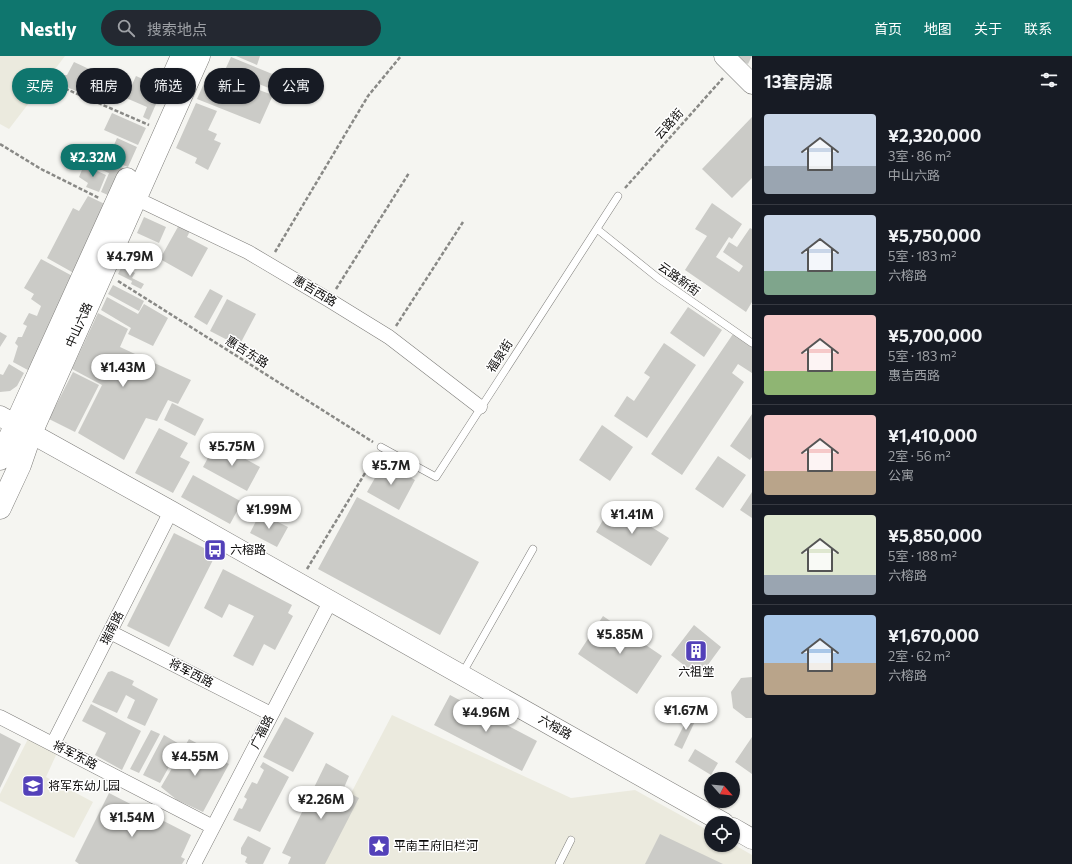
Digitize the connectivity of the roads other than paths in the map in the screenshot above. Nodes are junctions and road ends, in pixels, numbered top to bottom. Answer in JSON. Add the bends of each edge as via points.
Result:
{"nodes":[{"id":1,"x":182,"y":56,"type":"edge"},
{"id":2,"x":199,"y":56,"type":"edge"},
{"id":3,"x":729,"y":61,"type":"edge"},
{"id":4,"x":752,"y":84,"type":"edge"},
{"id":5,"x":618,"y":196,"type":"road end"},
{"id":6,"x":135,"y":198,"type":"junction"},
{"id":7,"x":596,"y":228,"type":"junction"},
{"id":8,"x":752,"y":343,"type":"edge"},
{"id":9,"x":480,"y":407,"type":"junction"},
{"id":10,"x":16,"y":425,"type":"edge"},
{"id":11,"x":381,"y":447,"type":"road end"},
{"id":12,"x":0,"y":459,"type":"edge"},
{"id":13,"x":0,"y":508,"type":"edge"},
{"id":14,"x":172,"y":511,"type":"junction"},
{"id":15,"x":533,"y":549,"type":"dead end"},
{"id":16,"x":330,"y":600,"type":"junction"},
{"id":17,"x":110,"y":632,"type":"junction"},
{"id":18,"x":462,"y":674,"type":"junction"},
{"id":19,"x":271,"y":714,"type":"junction"},
{"id":20,"x":0,"y":717,"type":"edge"},
{"id":21,"x":53,"y":744,"type":"junction"},
{"id":22,"x":712,"y":816,"type":"edge"},
{"id":23,"x":213,"y":827,"type":"junction"},
{"id":24,"x":571,"y":840,"type":"dead end"},
{"id":25,"x":194,"y":864,"type":"edge"},
{"id":26,"x":559,"y":864,"type":"edge"}],
"edges":[{"from":1,"to":10,"type":"main road","name":"中山六路"},
{"from":2,"to":6,"type":"main road","name":"中山六路"},
{"from":3,"to":4,"type":"street"},
{"from":5,"to":7,"type":"lane","name":"福泉街"},
{"from":6,"to":9,"type":"street","name":"惠吉西路","via":[[268,263],[389,337]]},
{"from":6,"to":10,"type":"main road","name":"中山六路","via":[[102,273]]},
{"from":7,"to":8,"type":"lane","name":"云路新街","via":[[658,278]]},
{"from":7,"to":9,"type":"lane","name":"福泉街"},
{"from":9,"to":11,"type":"lane","name":"福泉街","via":[[436,476]]},
{"from":10,"to":12,"type":"main road","name":"中山六路"},
{"from":10,"to":13,"type":"main road","name":"中山六路","via":[[20,465]]},
{"from":10,"to":14,"type":"street","name":"六榕路"},
{"from":14,"to":16,"type":"street","name":"六榕路"},
{"from":14,"to":17,"type":"street","name":"瑞南路"},
{"from":15,"to":18,"type":"lane"},
{"from":16,"to":18,"type":"street","name":"六榕路"},
{"from":16,"to":19,"type":"street","name":"广福路"},
{"from":17,"to":19,"type":"street","name":"将军西路"},
{"from":17,"to":21,"type":"street","name":"瑞南路"},
{"from":18,"to":22,"type":"street","name":"六榕路"},
{"from":19,"to":23,"type":"street","name":"广福路"},
{"from":20,"to":21,"type":"street","name":"将军东路"},
{"from":21,"to":23,"type":"street","name":"将军东路"},
{"from":23,"to":25,"type":"street","name":"广福路"},
{"from":24,"to":26,"type":"lane"}]}
